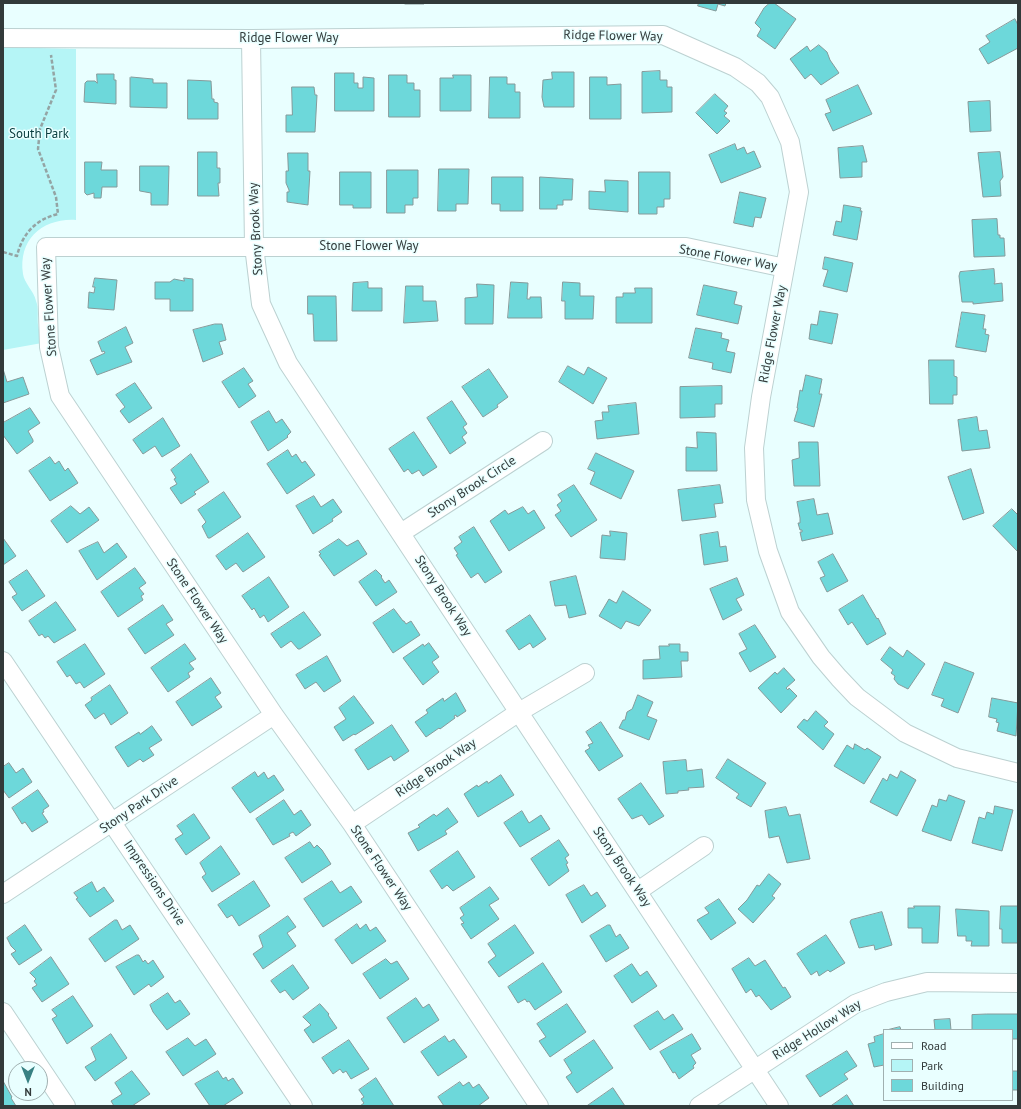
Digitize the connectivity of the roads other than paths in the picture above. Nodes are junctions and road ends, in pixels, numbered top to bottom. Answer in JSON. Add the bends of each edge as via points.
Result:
{"nodes":[{"id":1,"x":3,"y":38,"type":"edge"},
{"id":2,"x":251,"y":39,"type":"junction"},
{"id":3,"x":254,"y":246,"type":"junction"},
{"id":4,"x":785,"y":268,"type":"junction"},
{"id":5,"x":543,"y":441,"type":"dead end"},
{"id":6,"x":401,"y":533,"type":"junction"},
{"id":7,"x":3,"y":661,"type":"edge"},
{"id":8,"x":586,"y":673,"type":"dead end"},
{"id":9,"x":519,"y":712,"type":"junction"},
{"id":10,"x":274,"y":715,"type":"junction"},
{"id":11,"x":1018,"y":773,"type":"edge"},
{"id":12,"x":113,"y":822,"type":"junction"},
{"id":13,"x":352,"y":824,"type":"junction"},
{"id":14,"x":704,"y":846,"type":"dead end"},
{"id":15,"x":638,"y":891,"type":"junction"},
{"id":16,"x":3,"y":894,"type":"edge"},
{"id":17,"x":1018,"y":983,"type":"edge"},
{"id":18,"x":3,"y":1012,"type":"edge"},
{"id":19,"x":755,"y":1069,"type":"junction"},
{"id":20,"x":66,"y":1106,"type":"edge"},
{"id":21,"x":303,"y":1106,"type":"edge"},
{"id":22,"x":539,"y":1106,"type":"edge"},
{"id":23,"x":699,"y":1106,"type":"edge"},
{"id":24,"x":779,"y":1106,"type":"edge"}],
"edges":[{"from":1,"to":2,"type":"street","name":"Ridge Flower Way"},
{"from":2,"to":3,"type":"street","name":"Stony Brook Way"},
{"from":2,"to":4,"type":"street","name":"Ridge Flower Way","via":[[664,35],[735,67],[758,83],[770,97],[790,142],[799,192]]},
{"from":3,"to":4,"type":"street","name":"Stone Flower Way","via":[[686,247]]},
{"from":3,"to":6,"type":"street","name":"Stony Brook Way","via":[[261,304],[288,363]]},
{"from":3,"to":10,"type":"street","name":"Stone Flower Way","via":[[46,247],[49,347],[60,396]]},
{"from":4,"to":11,"type":"street","name":"Ridge Flower Way","via":[[754,448],[758,507],[768,551],[790,612],[821,657],[857,697],[905,733],[957,758]]},
{"from":5,"to":6,"type":"street","name":"Stony Brook Circle"},
{"from":6,"to":9,"type":"street","name":"Stony Brook Way"},
{"from":7,"to":12,"type":"street","name":"Impressions Drive"},
{"from":8,"to":9,"type":"street","name":"Ridge Brook Way"},
{"from":9,"to":13,"type":"street","name":"Ridge Brook Way"},
{"from":9,"to":15,"type":"street","name":"Stony Brook Way"},
{"from":10,"to":12,"type":"street","name":"Stony Park Drive"},
{"from":10,"to":13,"type":"street","name":"Stone Flower Way"},
{"from":12,"to":16,"type":"street","name":"Stony Park Drive"},
{"from":12,"to":21,"type":"street","name":"Impressions Drive"},
{"from":13,"to":22,"type":"street","name":"Stone Flower Way"},
{"from":14,"to":15,"type":"street"},
{"from":15,"to":19,"type":"street","name":"Stony Brook Way"},
{"from":17,"to":19,"type":"street","name":"Ridge Hollow Way","via":[[927,982],[886,992],[855,1004]]},
{"from":18,"to":20,"type":"street"},
{"from":19,"to":23,"type":"street","name":"Ridge Hollow Way"},
{"from":19,"to":24,"type":"street","name":"Stony Brook Way"}]}
